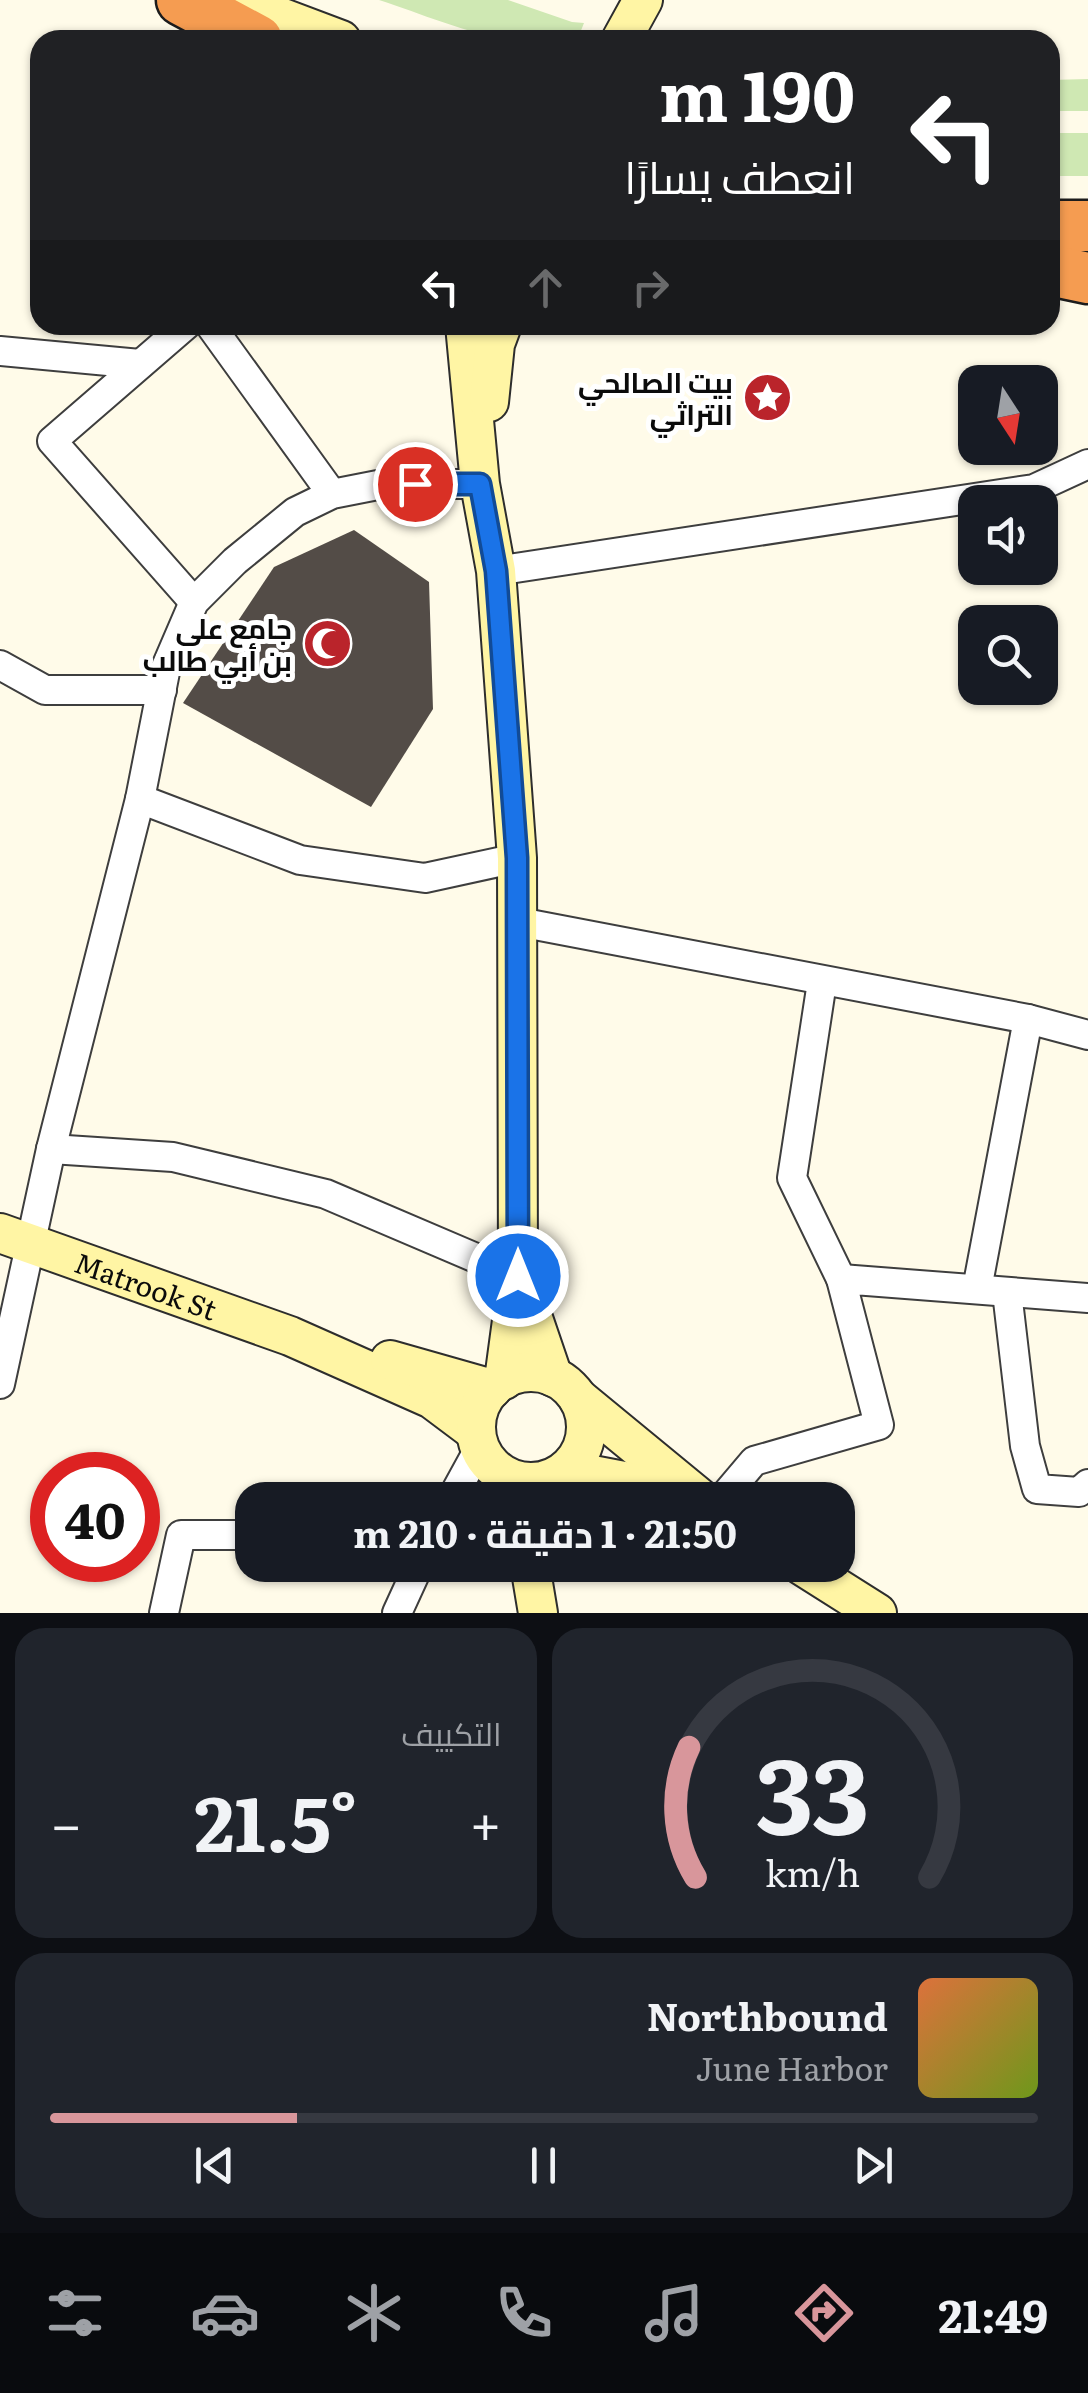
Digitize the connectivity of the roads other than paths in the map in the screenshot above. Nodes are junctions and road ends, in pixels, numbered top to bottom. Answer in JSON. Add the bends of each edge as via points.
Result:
{"nodes":[{"id":1,"x":182,"y":0,"type":"edge"},
{"id":2,"x":642,"y":0,"type":"edge"},
{"id":3,"x":247,"y":28,"type":"edge"},
{"id":4,"x":626,"y":30,"type":"edge"},
{"id":5,"x":1060,"y":226,"type":"edge"},
{"id":6,"x":1088,"y":226,"type":"edge"},
{"id":7,"x":1060,"y":272,"type":"edge"},
{"id":8,"x":1088,"y":278,"type":"edge"},
{"id":9,"x":174,"y":335,"type":"edge"},
{"id":10,"x":217,"y":335,"type":"edge"},
{"id":11,"x":466,"y":335,"type":"edge"},
{"id":12,"x":498,"y":335,"type":"edge"},
{"id":13,"x":0,"y":351,"type":"edge"},
{"id":14,"x":140,"y":364,"type":"junction"},
{"id":15,"x":1088,"y":464,"type":"edge"},
{"id":16,"x":480,"y":484,"type":"junction"},
{"id":17,"x":332,"y":494,"type":"junction"},
{"id":18,"x":496,"y":571,"type":"junction"},
{"id":19,"x":194,"y":602,"type":"junction"},
{"id":20,"x":0,"y":665,"type":"edge"},
{"id":21,"x":162,"y":690,"type":"junction"},
{"id":22,"x":140,"y":799,"type":"junction"},
{"id":23,"x":517,"y":858,"type":"junction"},
{"id":24,"x":519,"y":922,"type":"junction"},
{"id":25,"x":822,"y":982,"type":"junction"},
{"id":26,"x":1028,"y":1019,"type":"junction"},
{"id":27,"x":1088,"y":1036,"type":"edge"},
{"id":28,"x":51,"y":1149,"type":"junction"},
{"id":29,"x":14,"y":1238,"type":"edge"},
{"id":30,"x":518,"y":1276,"type":"junction"},
{"id":31,"x":840,"y":1279,"type":"junction"},
{"id":32,"x":977,"y":1289,"type":"junction"},
{"id":33,"x":1007,"y":1292,"type":"junction"},
{"id":34,"x":1088,"y":1298,"type":"edge"},
{"id":35,"x":290,"y":1336,"type":"junction"},
{"id":36,"x":0,"y":1384,"type":"edge"},
{"id":37,"x":498,"y":1384,"type":"junction"},
{"id":38,"x":565,"y":1388,"type":"junction"},
{"id":39,"x":478,"y":1439,"type":"junction"},
{"id":40,"x":459,"y":1482,"type":"edge"},
{"id":41,"x":528,"y":1482,"type":"edge"},
{"id":42,"x":545,"y":1482,"type":"edge"},
{"id":43,"x":680,"y":1482,"type":"edge"},
{"id":44,"x":736,"y":1482,"type":"edge"},
{"id":45,"x":1088,"y":1484,"type":"edge"},
{"id":46,"x":235,"y":1535,"type":"edge"},
{"id":47,"x":411,"y":1582,"type":"edge"},
{"id":48,"x":533,"y":1582,"type":"edge"},
{"id":49,"x":542,"y":1582,"type":"edge"},
{"id":50,"x":828,"y":1582,"type":"edge"},
{"id":51,"x":164,"y":1613,"type":"edge"},
{"id":52,"x":397,"y":1613,"type":"edge"},
{"id":53,"x":539,"y":1613,"type":"edge"},
{"id":54,"x":877,"y":1613,"type":"edge"}],
"edges":[{"from":1,"to":3,"type":"highway"},
{"from":2,"to":4,"type":"street"},
{"from":5,"to":6,"type":"highway"},
{"from":7,"to":8,"type":"highway"},
{"from":9,"to":14,"type":"street"},
{"from":10,"to":17,"type":"street"},
{"from":11,"to":16,"type":"street"},
{"from":12,"to":16,"type":"street"},
{"from":13,"to":14,"type":"street"},
{"from":14,"to":19,"type":"street","via":[[52,441]]},
{"from":15,"to":18,"type":"street","via":[[1034,489]]},
{"from":16,"to":17,"type":"street","via":[[382,484]]},
{"from":16,"to":18,"type":"street"},
{"from":17,"to":19,"type":"street","via":[[295,512]]},
{"from":18,"to":23,"type":"street"},
{"from":19,"to":21,"type":"street"},
{"from":20,"to":21,"type":"street","via":[[45,690]]},
{"from":21,"to":22,"type":"street"},
{"from":22,"to":23,"type":"street","via":[[300,860],[425,878]]},
{"from":22,"to":28,"type":"street"},
{"from":23,"to":24,"type":"street"},
{"from":24,"to":25,"type":"street"},
{"from":24,"to":30,"type":"street"},
{"from":25,"to":26,"type":"street"},
{"from":25,"to":31,"type":"street","via":[[792,1178]]},
{"from":26,"to":27,"type":"street"},
{"from":26,"to":32,"type":"street"},
{"from":28,"to":29,"type":"street"},
{"from":28,"to":30,"type":"street","via":[[173,1157],[326,1194]]},
{"from":29,"to":35,"type":"street","name":"Matrook St"},
{"from":29,"to":36,"type":"street"},
{"from":30,"to":37,"type":"street"},
{"from":30,"to":38,"type":"street"},
{"from":31,"to":32,"type":"street"},
{"from":31,"to":44,"type":"street","via":[[879,1425],[754,1461]]},
{"from":32,"to":33,"type":"street"},
{"from":33,"to":34,"type":"street"},
{"from":33,"to":45,"type":"street","via":[[1025,1446],[1037,1489],[1080,1492]]},
{"from":35,"to":37,"type":"street","name":"Matrook St"},
{"from":35,"to":39,"type":"street","name":"Matrook St","via":[[432,1399]]},
{"from":37,"to":38,"type":"street","via":[[536,1373]]},
{"from":37,"to":39,"type":"street","via":[[477,1416]]},
{"from":38,"to":42,"type":"street","via":[[584,1413],[584,1444]]},
{"from":38,"to":43,"type":"street"},
{"from":39,"to":40,"type":"street"},
{"from":39,"to":41,"type":"street","via":[[488,1462]]},
{"from":46,"to":51,"type":"street","via":[[181,1534]]},
{"from":47,"to":52,"type":"street"},
{"from":48,"to":53,"type":"street"},
{"from":49,"to":53,"type":"street"},
{"from":50,"to":54,"type":"street"}]}
